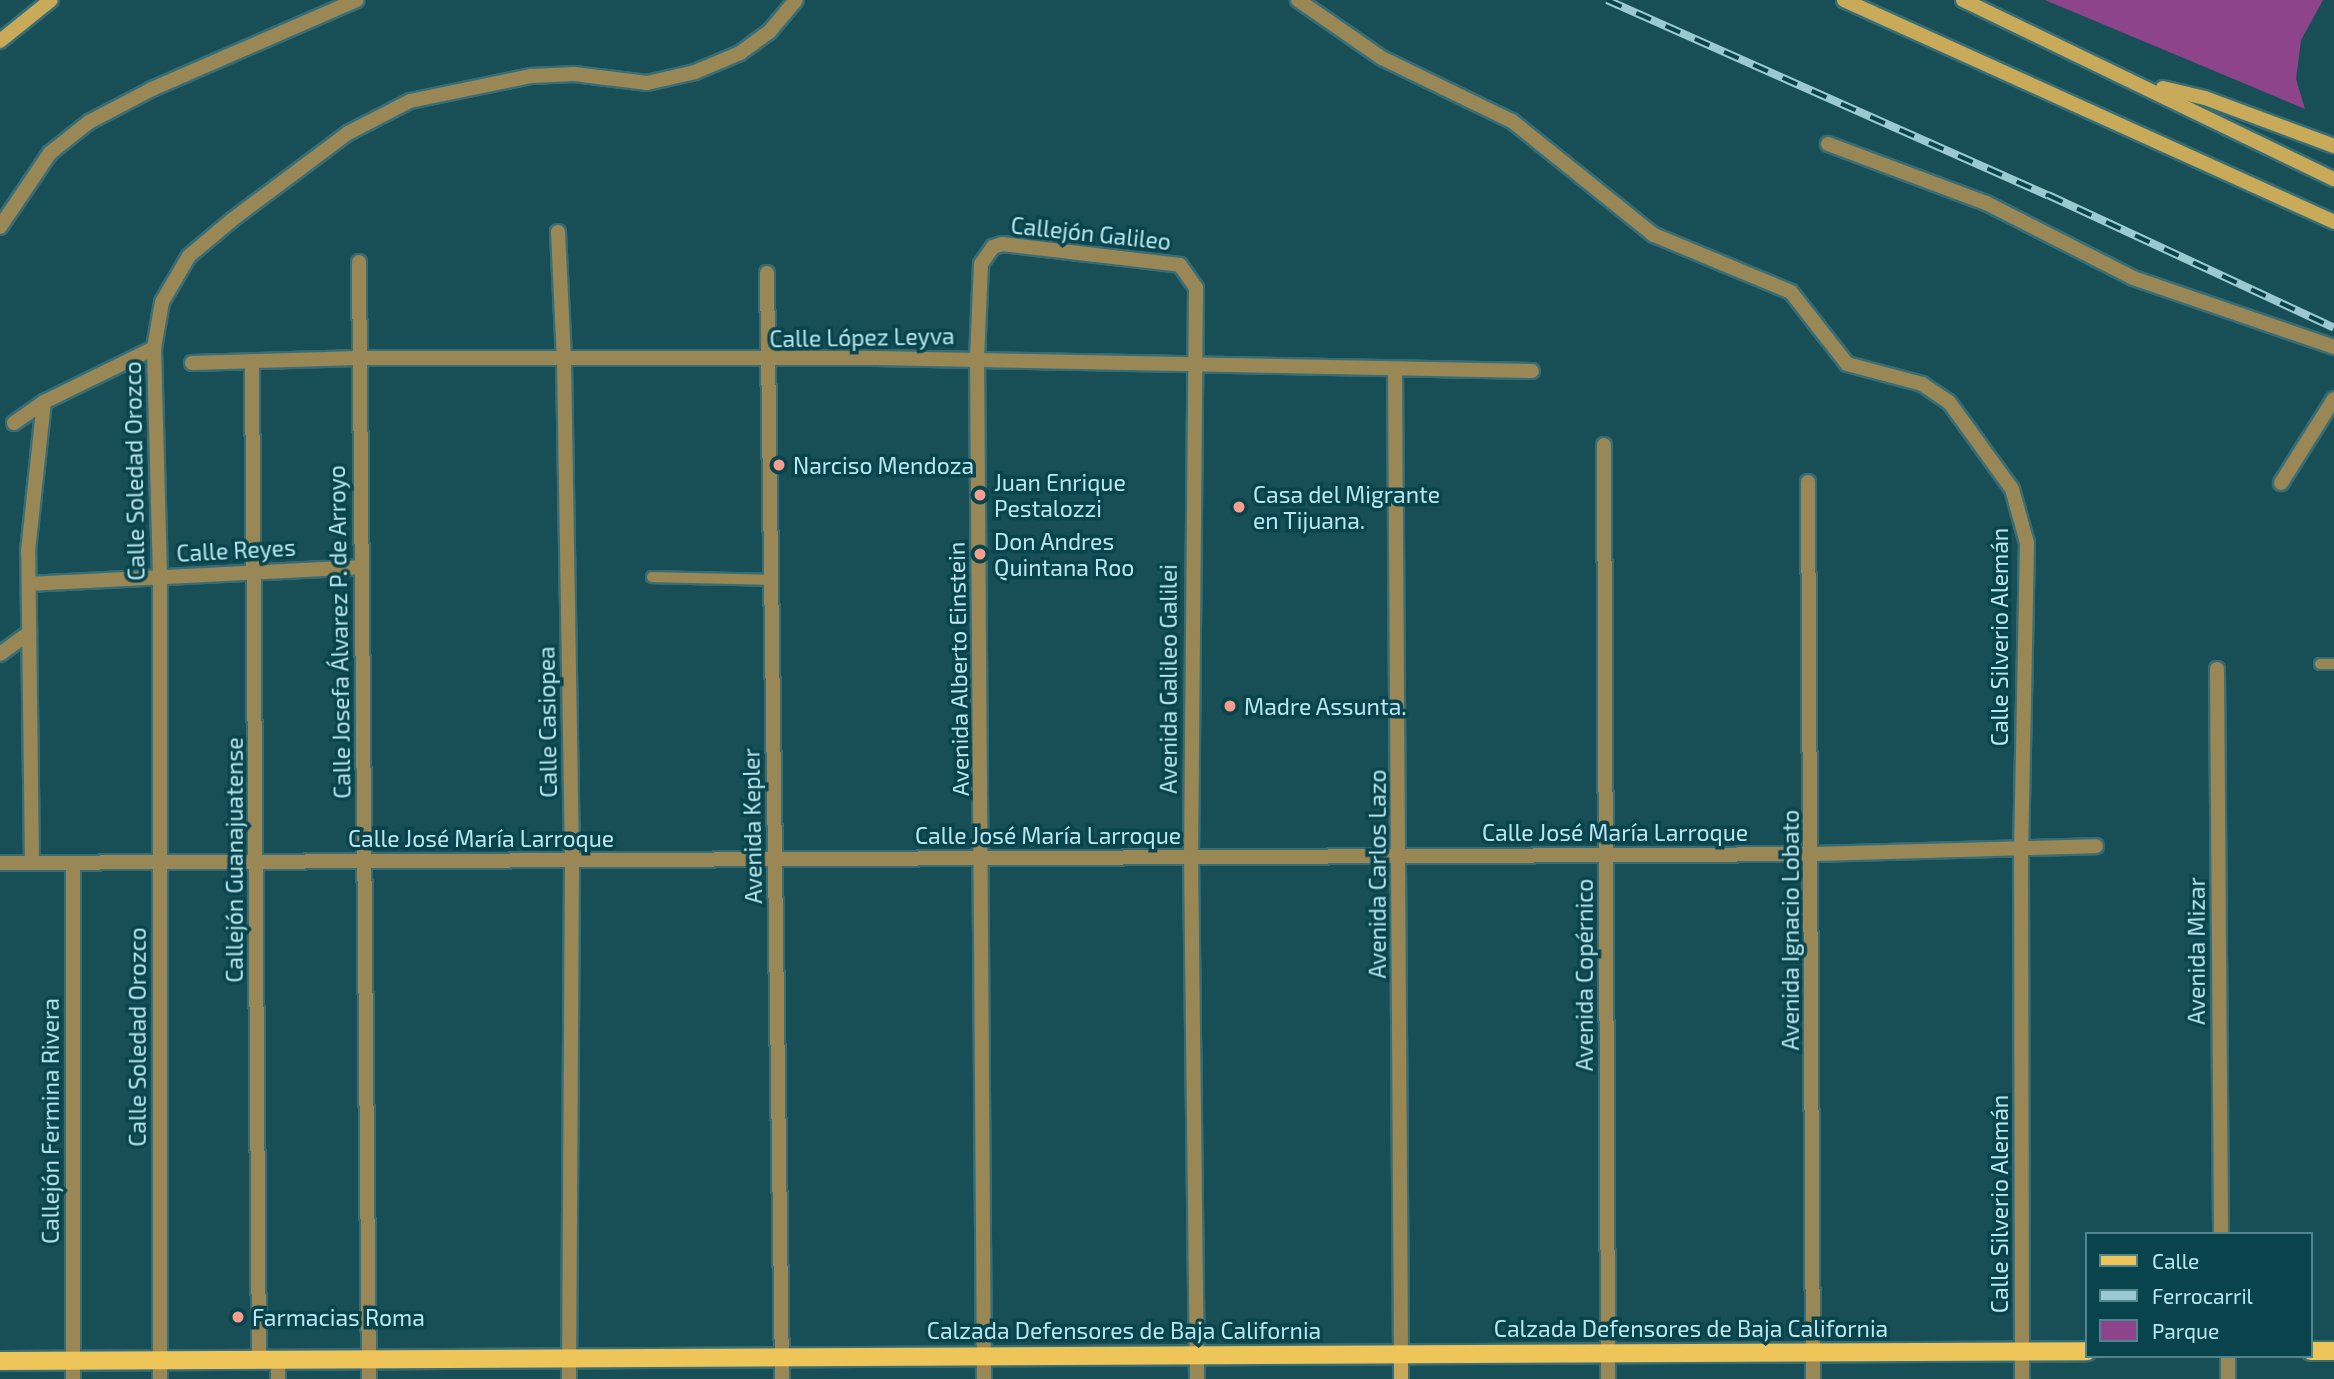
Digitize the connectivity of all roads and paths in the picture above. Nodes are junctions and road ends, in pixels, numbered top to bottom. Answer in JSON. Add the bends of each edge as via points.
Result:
{"nodes":[{"id":1,"x":51,"y":0,"type":"edge"},
{"id":2,"x":357,"y":0,"type":"edge"},
{"id":3,"x":796,"y":0,"type":"edge"},
{"id":4,"x":1298,"y":0,"type":"edge"},
{"id":5,"x":1844,"y":0,"type":"edge"},
{"id":6,"x":1964,"y":0,"type":"edge"},
{"id":7,"x":0,"y":41,"type":"edge"},
{"id":8,"x":2141,"y":83,"type":"junction"},
{"id":9,"x":1828,"y":145,"type":"dead end"},
{"id":10,"x":2334,"y":146,"type":"edge"},
{"id":11,"x":2334,"y":179,"type":"edge"},
{"id":12,"x":2334,"y":222,"type":"edge"},
{"id":13,"x":0,"y":228,"type":"edge"},
{"id":14,"x":558,"y":232,"type":"dead end"},
{"id":15,"x":987,"y":255,"type":"joint"},
{"id":16,"x":359,"y":262,"type":"dead end"},
{"id":17,"x":767,"y":273,"type":"dead end"},
{"id":18,"x":1191,"y":275,"type":"joint"},
{"id":19,"x":2334,"y":347,"type":"edge"},
{"id":20,"x":154,"y":348,"type":"junction"},
{"id":21,"x":358,"y":358,"type":"junction"},
{"id":22,"x":977,"y":359,"type":"junction"},
{"id":23,"x":564,"y":360,"type":"junction"},
{"id":24,"x":252,"y":361,"type":"junction"},
{"id":25,"x":769,"y":362,"type":"junction"},
{"id":26,"x":192,"y":363,"type":"dead end"},
{"id":27,"x":1192,"y":368,"type":"junction"},
{"id":28,"x":1395,"y":370,"type":"junction"},
{"id":29,"x":1532,"y":371,"type":"dead end"},
{"id":30,"x":2334,"y":399,"type":"edge"},
{"id":31,"x":44,"y":402,"type":"junction"},
{"id":32,"x":14,"y":423,"type":"dead end"},
{"id":33,"x":1604,"y":444,"type":"dead end"},
{"id":34,"x":1808,"y":482,"type":"dead end"},
{"id":35,"x":2281,"y":484,"type":"dead end"},
{"id":36,"x":362,"y":567,"type":"junction"},
{"id":37,"x":257,"y":572,"type":"junction"},
{"id":38,"x":652,"y":576,"type":"dead end"},
{"id":39,"x":160,"y":577,"type":"junction"},
{"id":40,"x":772,"y":580,"type":"junction"},
{"id":41,"x":29,"y":584,"type":"junction"},
{"id":42,"x":29,"y":633,"type":"junction"},
{"id":43,"x":0,"y":654,"type":"edge"},
{"id":44,"x":2320,"y":664,"type":"dead end"},
{"id":45,"x":2334,"y":664,"type":"edge"},
{"id":46,"x":2217,"y":669,"type":"dead end"},
{"id":47,"x":2021,"y":846,"type":"junction"},
{"id":48,"x":2096,"y":846,"type":"dead end"},
{"id":49,"x":1813,"y":854,"type":"junction"},
{"id":50,"x":1606,"y":855,"type":"junction"},
{"id":51,"x":1401,"y":856,"type":"junction"},
{"id":52,"x":1191,"y":857,"type":"junction"},
{"id":53,"x":982,"y":858,"type":"junction"},
{"id":54,"x":572,"y":860,"type":"junction"},
{"id":55,"x":775,"y":860,"type":"junction"},
{"id":56,"x":256,"y":862,"type":"junction"},
{"id":57,"x":364,"y":862,"type":"junction"},
{"id":58,"x":0,"y":863,"type":"edge"},
{"id":59,"x":32,"y":863,"type":"junction"},
{"id":60,"x":73,"y":863,"type":"junction"},
{"id":61,"x":159,"y":863,"type":"junction"},
{"id":62,"x":2221,"y":1232,"type":"edge"},
{"id":63,"x":2022,"y":1351,"type":"junction"},
{"id":64,"x":2086,"y":1351,"type":"edge"},
{"id":65,"x":2313,"y":1351,"type":"edge"},
{"id":66,"x":2334,"y":1351,"type":"edge"},
{"id":67,"x":1813,"y":1352,"type":"junction"},
{"id":68,"x":1401,"y":1353,"type":"junction"},
{"id":69,"x":1608,"y":1353,"type":"junction"},
{"id":70,"x":1197,"y":1354,"type":"junction"},
{"id":71,"x":984,"y":1355,"type":"junction"},
{"id":72,"x":569,"y":1356,"type":"junction"},
{"id":73,"x":782,"y":1356,"type":"junction"},
{"id":74,"x":369,"y":1357,"type":"junction"},
{"id":75,"x":160,"y":1358,"type":"junction"},
{"id":76,"x":259,"y":1358,"type":"junction"},
{"id":77,"x":2228,"y":1358,"type":"edge"},
{"id":78,"x":278,"y":1359,"type":"junction"},
{"id":79,"x":0,"y":1360,"type":"edge"},
{"id":80,"x":73,"y":1360,"type":"junction"},
{"id":81,"x":72,"y":1379,"type":"edge"},
{"id":82,"x":160,"y":1379,"type":"edge"},
{"id":83,"x":278,"y":1379,"type":"edge"},
{"id":84,"x":369,"y":1379,"type":"edge"},
{"id":85,"x":569,"y":1379,"type":"edge"},
{"id":86,"x":782,"y":1379,"type":"edge"},
{"id":87,"x":984,"y":1379,"type":"edge"},
{"id":88,"x":1197,"y":1379,"type":"edge"},
{"id":89,"x":1401,"y":1379,"type":"edge"},
{"id":90,"x":1608,"y":1379,"type":"edge"},
{"id":91,"x":1813,"y":1379,"type":"edge"},
{"id":92,"x":2022,"y":1379,"type":"edge"},
{"id":93,"x":2228,"y":1379,"type":"edge"}],
"edges":[{"from":1,"to":7,"type":"main road"},
{"from":2,"to":13,"type":"street","via":[[152,89],[89,122],[50,153]]},
{"from":3,"to":20,"type":"street","name":"Calle Soledad Orozco","via":[[770,31],[740,53],[695,72],[647,83],[574,74],[506,80],[410,101],[348,133],[189,256],[162,302]]},
{"from":4,"to":47,"type":"street","name":"Calle Silverio Alemán","via":[[1382,58],[1513,121],[1654,235],[1791,292],[1847,364],[1922,384],[1949,402],[2012,489],[2023,521]]},
{"from":5,"to":12,"type":"main road"},
{"from":6,"to":8,"type":"main road"},
{"from":8,"to":10,"type":"main road","via":[[2206,97]]},
{"from":8,"to":11,"type":"main road"},
{"from":9,"to":19,"type":"street","via":[[1986,203],[2133,278]]},
{"from":14,"to":23,"type":"street","name":"Calle Casiopea"},
{"from":15,"to":18,"type":"street","name":"Callejón Galileo","via":[[1002,244],[1180,265]]},
{"from":15,"to":22,"type":"street","name":"Avenida Alberto Einstein","via":[[981,264]]},
{"from":16,"to":21,"type":"street","name":"Calle Josefa Álvarez P. de Arroyo"},
{"from":17,"to":25,"type":"street","name":"Avenida Kepler"},
{"from":18,"to":27,"type":"street","name":"Avenida Galileo Galilei","via":[[1196,288]]},
{"from":20,"to":31,"type":"street"},
{"from":20,"to":39,"type":"street","name":"Calle Soledad Orozco"},
{"from":21,"to":23,"type":"street","name":"Calle López Leyva"},
{"from":21,"to":24,"type":"street","name":"Calle López Leyva"},
{"from":21,"to":36,"type":"street","name":"Calle Josefa Álvarez P. de Arroyo"},
{"from":22,"to":25,"type":"street","name":"Calle López Leyva"},
{"from":22,"to":27,"type":"street","name":"Calle López Leyva"},
{"from":22,"to":53,"type":"street","name":"Avenida Alberto Einstein"},
{"from":23,"to":25,"type":"street","name":"Calle López Leyva"},
{"from":23,"to":54,"type":"street","name":"Calle Casiopea"},
{"from":24,"to":26,"type":"street","name":"Calle López Leyva"},
{"from":24,"to":37,"type":"street","name":"Callejón Guanajuatense"},
{"from":25,"to":40,"type":"street","name":"Avenida Kepler"},
{"from":27,"to":28,"type":"street","name":"Calle López Leyva"},
{"from":27,"to":52,"type":"street","name":"Avenida Galileo Galilei"},
{"from":28,"to":29,"type":"street","name":"Calle López Leyva"},
{"from":28,"to":51,"type":"street","name":"Avenida Carlos Lazo"},
{"from":30,"to":35,"type":"street"},
{"from":31,"to":32,"type":"street"},
{"from":31,"to":41,"type":"street","via":[[28,551]]},
{"from":33,"to":50,"type":"street","name":"Avenida Copérnico"},
{"from":34,"to":49,"type":"street","name":"Avenida Ignacio Lobato"},
{"from":36,"to":37,"type":"street","name":"Calle Reyes"},
{"from":36,"to":57,"type":"street","name":"Calle Josefa Álvarez P. de Arroyo"},
{"from":37,"to":39,"type":"street","name":"Calle Reyes"},
{"from":37,"to":56,"type":"street","name":"Callejón Guanajuatense"},
{"from":38,"to":40,"type":"lane"},
{"from":39,"to":41,"type":"street","name":"Calle Reyes"},
{"from":39,"to":61,"type":"street","name":"Calle Soledad Orozco"},
{"from":40,"to":55,"type":"street","name":"Avenida Kepler"},
{"from":41,"to":42,"type":"street"},
{"from":42,"to":43,"type":"street"},
{"from":42,"to":59,"type":"street"},
{"from":44,"to":45,"type":"lane"},
{"from":46,"to":62,"type":"street","name":"Avenida Mizar"},
{"from":47,"to":48,"type":"street","name":"Calle José María Larroque"},
{"from":47,"to":49,"type":"street","name":"Calle José María Larroque"},
{"from":47,"to":63,"type":"street","name":"Calle Silverio Alemán"},
{"from":49,"to":50,"type":"street","name":"Calle José María Larroque"},
{"from":49,"to":67,"type":"street","name":"Avenida Ignacio Lobato"},
{"from":50,"to":51,"type":"street","name":"Calle José María Larroque"},
{"from":50,"to":69,"type":"street","name":"Avenida Copérnico"},
{"from":51,"to":52,"type":"street","name":"Calle José María Larroque"},
{"from":51,"to":68,"type":"street","name":"Avenida Carlos Lazo"},
{"from":52,"to":53,"type":"street","name":"Calle José María Larroque"},
{"from":52,"to":70,"type":"street","name":"Avenida Galileo Galilei"},
{"from":53,"to":55,"type":"street","name":"Calle José María Larroque"},
{"from":53,"to":71,"type":"street","name":"Avenida Alberto Einstein"},
{"from":54,"to":55,"type":"street","name":"Calle José María Larroque"},
{"from":54,"to":57,"type":"street","name":"Calle José María Larroque"},
{"from":54,"to":72,"type":"street","name":"Calle Casiopea"},
{"from":55,"to":73,"type":"street","name":"Avenida Kepler"},
{"from":56,"to":57,"type":"street","name":"Calle José María Larroque"},
{"from":56,"to":61,"type":"street","name":"Calle José María Larroque"},
{"from":56,"to":76,"type":"street","name":"Callejón Guanajuatense"},
{"from":57,"to":74,"type":"street","name":"Calle Josefa Álvarez P. de Arroyo"},
{"from":58,"to":59,"type":"street","name":"Calle José María Larroque"},
{"from":59,"to":60,"type":"street","name":"Calle José María Larroque"},
{"from":60,"to":61,"type":"street","name":"Calle José María Larroque"},
{"from":60,"to":80,"type":"street","name":"Callejón Fermina Rivera"},
{"from":61,"to":75,"type":"street","name":"Calle Soledad Orozco"},
{"from":63,"to":64,"type":"main road","name":"Calzada Defensores de Baja California"},
{"from":63,"to":67,"type":"main road","name":"Calzada Defensores de Baja California"},
{"from":63,"to":92,"type":"street","name":"Calle Silverio Alemán"},
{"from":65,"to":66,"type":"main road"},
{"from":67,"to":69,"type":"main road","name":"Calzada Defensores de Baja California"},
{"from":67,"to":91,"type":"street","name":"Avenida Ignacio Lobato"},
{"from":68,"to":69,"type":"main road","name":"Calzada Defensores de Baja California"},
{"from":68,"to":70,"type":"main road","name":"Calzada Defensores de Baja California"},
{"from":68,"to":89,"type":"main road","name":"Avenida Carlos Lazo"},
{"from":69,"to":90,"type":"street","name":"Avenida Copérnico"},
{"from":70,"to":71,"type":"main road","name":"Calzada Defensores de Baja California"},
{"from":70,"to":88,"type":"street","name":"Avenida Galileo Galilei"},
{"from":71,"to":73,"type":"main road","name":"Calzada Defensores de Baja California"},
{"from":71,"to":87,"type":"street","name":"Avenida Alberto Einstein"},
{"from":72,"to":73,"type":"main road","name":"Calzada Defensores de Baja California"},
{"from":72,"to":74,"type":"main road","name":"Calzada Defensores de Baja California"},
{"from":72,"to":85,"type":"street","name":"Calle Casiopea"},
{"from":73,"to":86,"type":"street","name":"Avenida Kepler"},
{"from":74,"to":78,"type":"main road","name":"Calzada Defensores de Baja California"},
{"from":74,"to":84,"type":"street","name":"Calle Josefa Álvarez P. de Arroyo"},
{"from":75,"to":76,"type":"main road","name":"Calzada Defensores de Baja California"},
{"from":75,"to":80,"type":"main road","name":"Calzada Defensores de Baja California"},
{"from":75,"to":82,"type":"street","name":"Calle Soledad Orozco"},
{"from":76,"to":78,"type":"main road","name":"Calzada Defensores de Baja California"},
{"from":77,"to":93,"type":"street"},
{"from":78,"to":83,"type":"street"},
{"from":79,"to":80,"type":"main road","name":"Calzada Defensores de Baja California"},
{"from":80,"to":81,"type":"street","name":"Callejón Fermina Rivera"}]}
